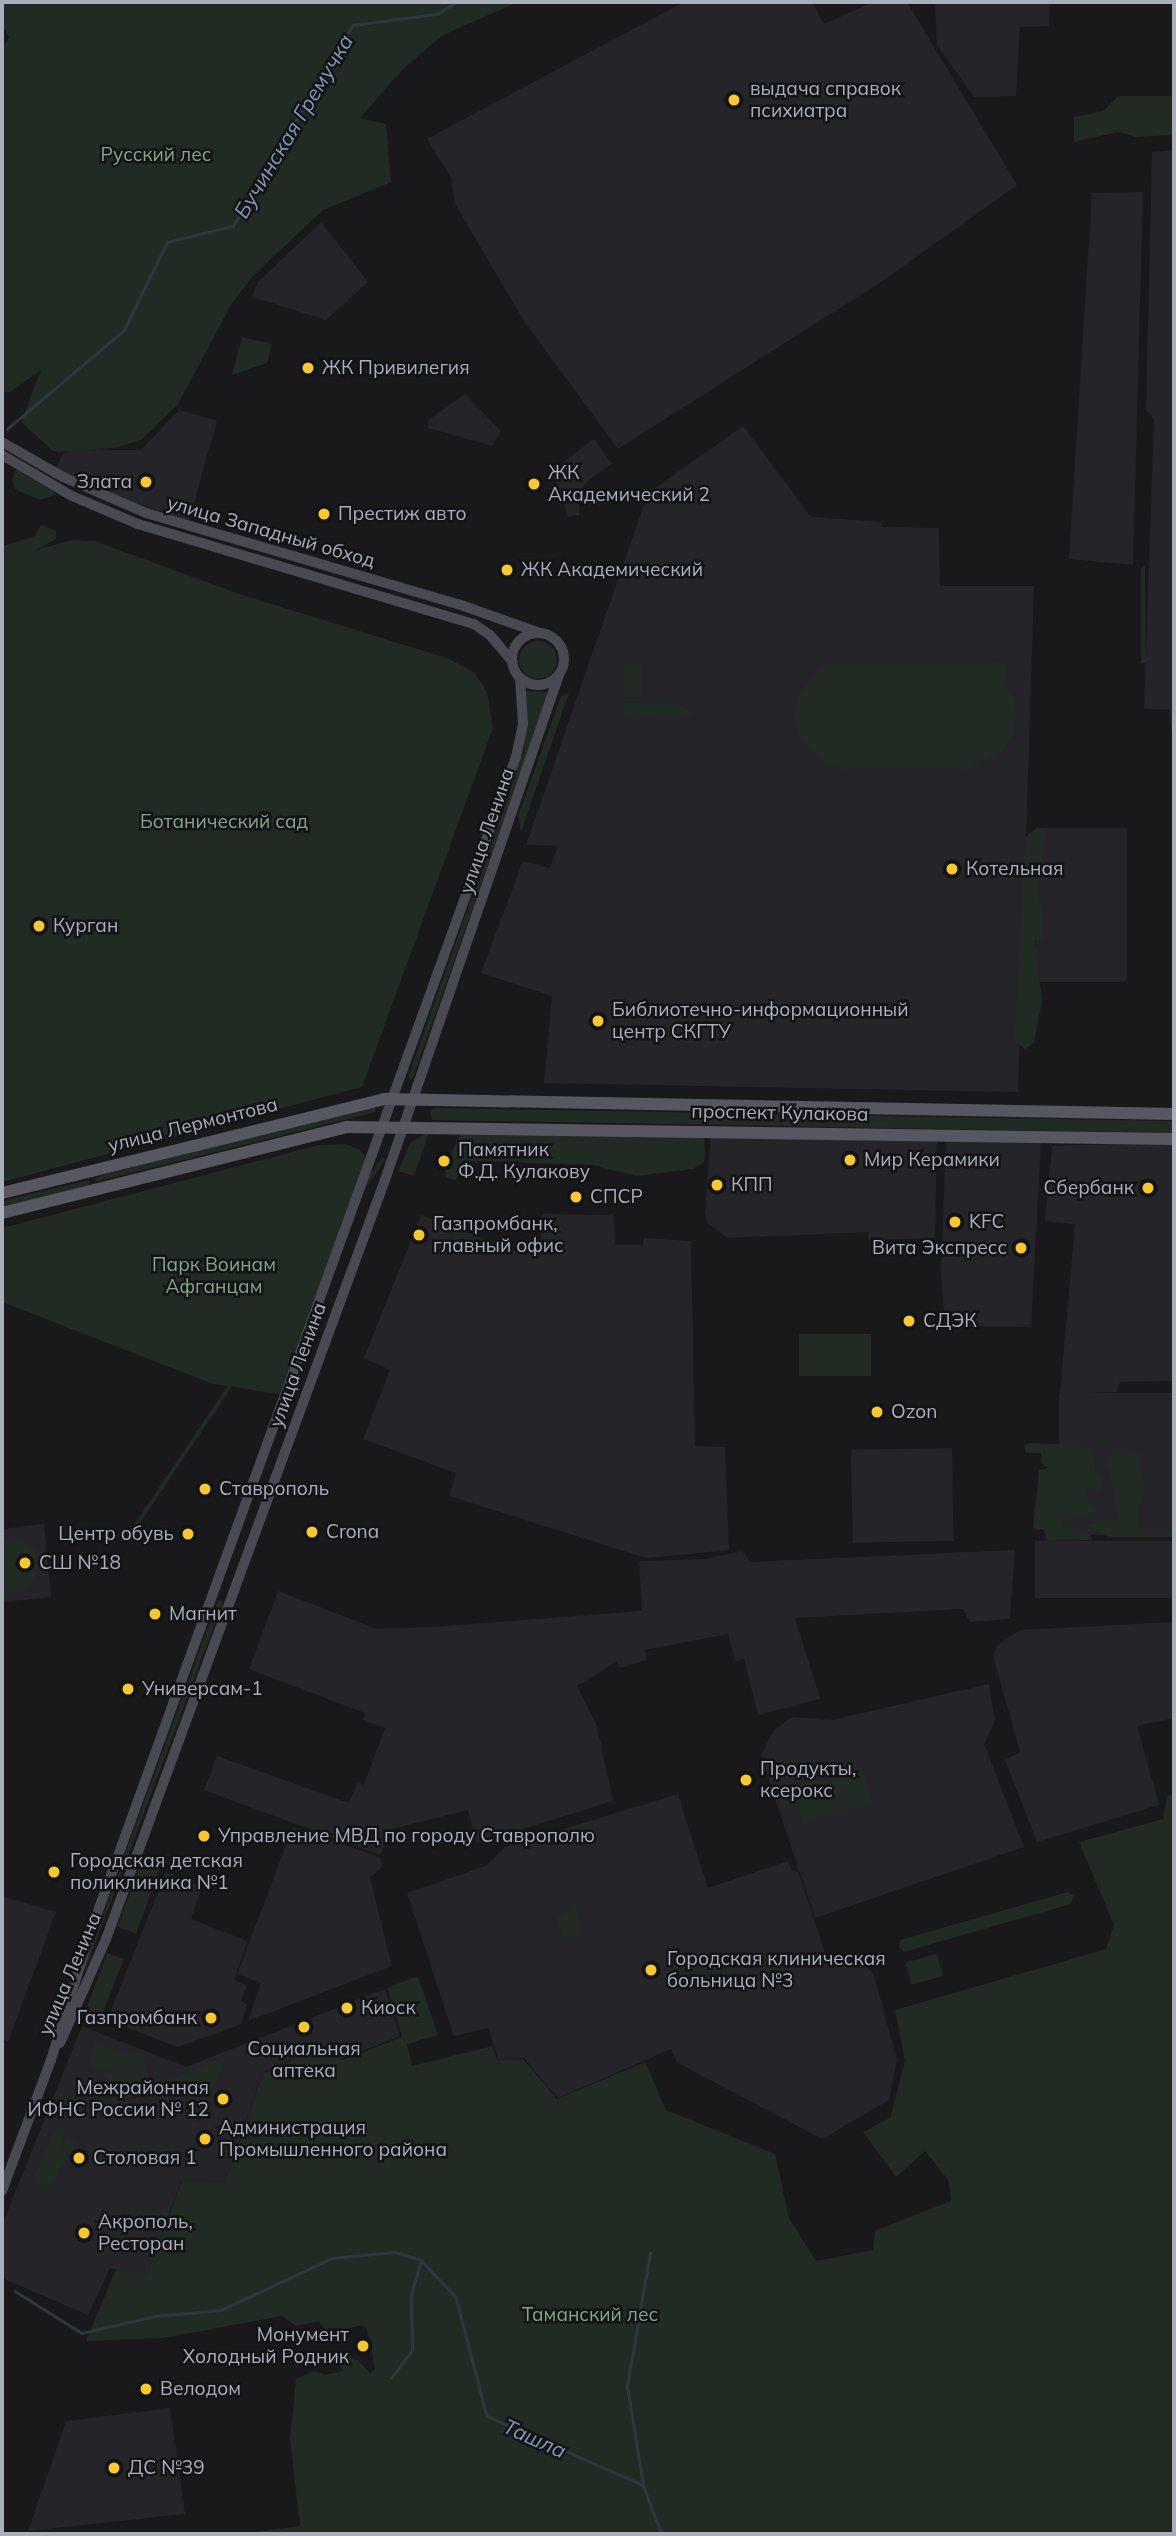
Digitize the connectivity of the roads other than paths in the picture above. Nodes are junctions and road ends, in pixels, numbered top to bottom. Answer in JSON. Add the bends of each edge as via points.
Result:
{"nodes":[{"id":1,"x":2,"y":442,"type":"edge"},
{"id":2,"x":2,"y":455,"type":"edge"},
{"id":3,"x":540,"y":633,"type":"junction"},
{"id":4,"x":513,"y":662,"type":"junction"},
{"id":5,"x":559,"y":675,"type":"junction"},
{"id":6,"x":520,"y":678,"type":"junction"},
{"id":7,"x":395,"y":1099,"type":"junction"},
{"id":8,"x":412,"y":1100,"type":"junction"},
{"id":9,"x":1174,"y":1114,"type":"edge"},
{"id":10,"x":385,"y":1126,"type":"junction"},
{"id":11,"x":403,"y":1126,"type":"junction"},
{"id":12,"x":1174,"y":1139,"type":"edge"},
{"id":13,"x":90,"y":1171,"type":"junction"},
{"id":14,"x":95,"y":1191,"type":"junction"},
{"id":15,"x":2,"y":1193,"type":"edge"},
{"id":16,"x":2,"y":1213,"type":"edge"},
{"id":17,"x":51,"y":2060,"type":"junction"},
{"id":18,"x":2,"y":2191,"type":"edge"}],
"edges":[{"from":1,"to":3,"type":"main road","name":"улица Западный обход","via":[[63,477],[146,513],[458,604]]},
{"from":2,"to":4,"type":"main road","name":"улица Западный обход","via":[[72,496],[138,524],[454,617],[490,635]]},
{"from":3,"to":4,"type":"main road","via":[[517,645]]},
{"from":3,"to":5,"type":"main road","via":[[562,648]]},
{"from":4,"to":6,"type":"main road"},
{"from":5,"to":6,"type":"main road","via":[[544,685]]},
{"from":5,"to":8,"type":"main road","name":"улица Ленина"},
{"from":6,"to":7,"type":"main road","name":"улица Ленина","via":[[523,724],[516,757]]},
{"from":7,"to":8,"type":"main road","name":"проспект Кулакова"},
{"from":7,"to":10,"type":"main road","name":"улица Ленина"},
{"from":7,"to":13,"type":"main road","name":"улица Лермонтова","via":[[372,1100]]},
{"from":8,"to":9,"type":"main road","name":"проспект Кулакова"},
{"from":8,"to":11,"type":"main road","name":"улица Ленина"},
{"from":10,"to":11,"type":"main road","name":"проспект Кулакова"},
{"from":10,"to":14,"type":"main road","name":"улица Лермонтова","via":[[329,1129]]},
{"from":10,"to":17,"type":"main road","name":"улица Ленина","via":[[90,1933]]},
{"from":11,"to":12,"type":"main road","name":"проспект Кулакова"},
{"from":11,"to":17,"type":"main road","name":"улица Ленина","via":[[106,1939]]},
{"from":13,"to":14,"type":"main road"},
{"from":13,"to":15,"type":"main road","name":"улица Лермонтова"},
{"from":14,"to":16,"type":"main road","name":"улица Лермонтова"},
{"from":17,"to":18,"type":"main road","name":"улица Ленина"}]}
